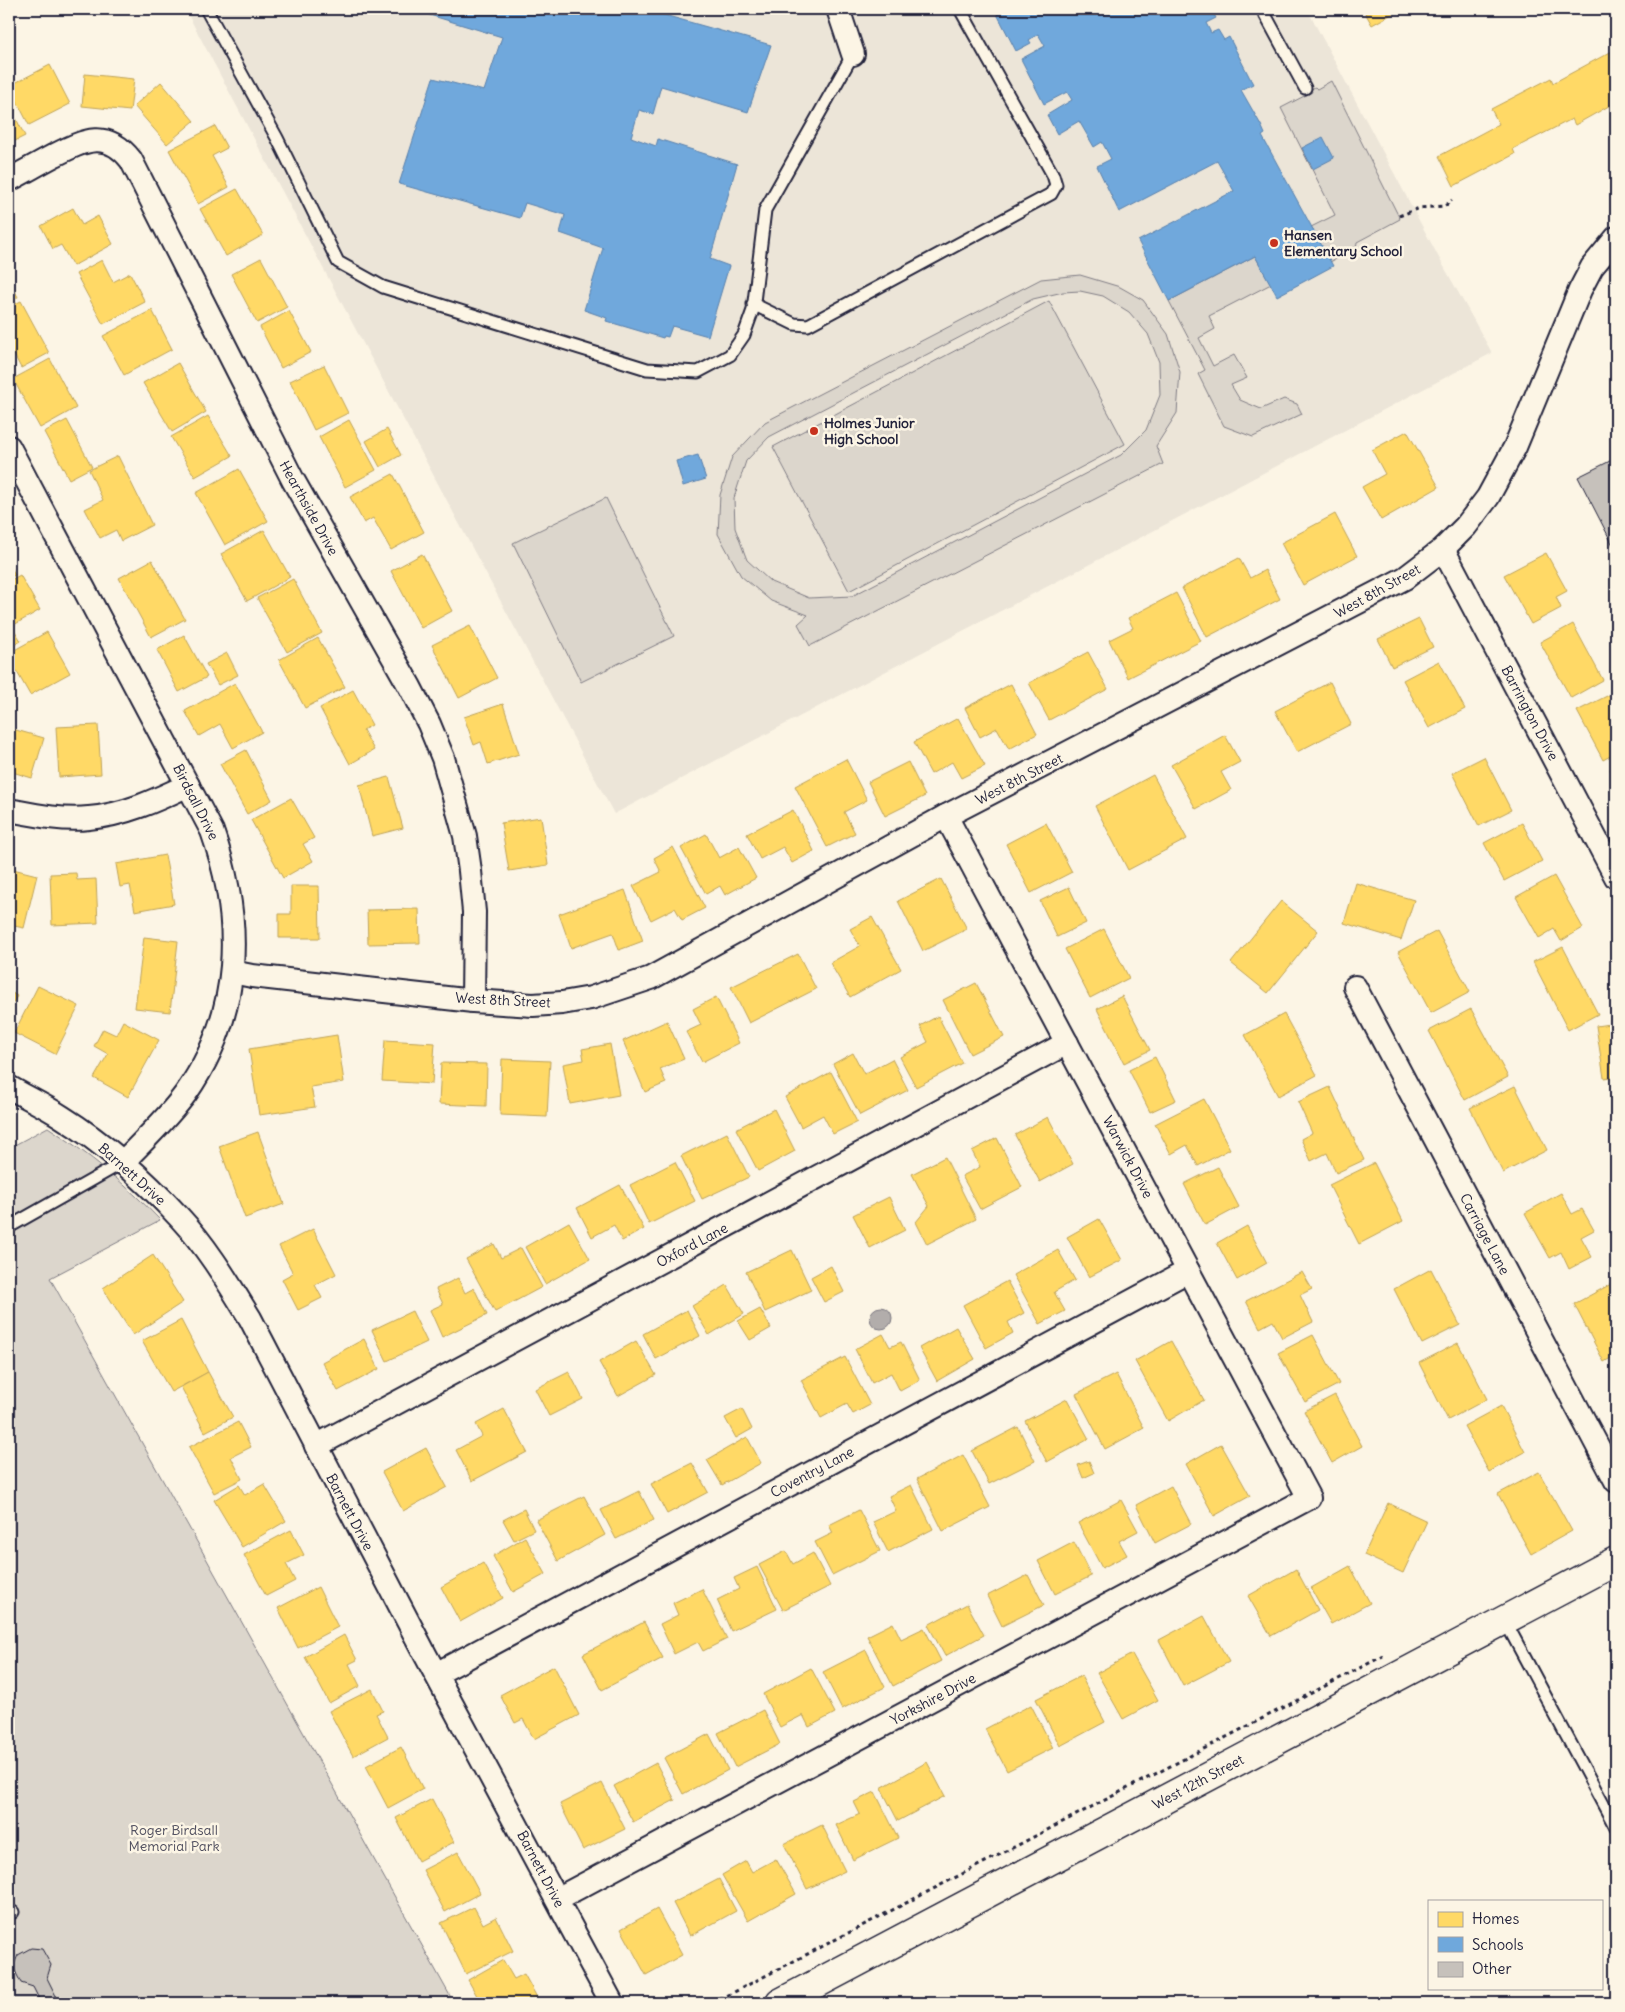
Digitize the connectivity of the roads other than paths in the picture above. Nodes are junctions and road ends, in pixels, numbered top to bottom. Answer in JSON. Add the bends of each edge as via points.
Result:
{"nodes":[{"id":1,"x":206,"y":9,"type":"edge"},
{"id":2,"x":838,"y":9,"type":"edge"},
{"id":3,"x":960,"y":9,"type":"edge"},
{"id":4,"x":1262,"y":9,"type":"edge"},
{"id":5,"x":853,"y":54,"type":"joint"},
{"id":6,"x":1306,"y":88,"type":"dead end"},
{"id":7,"x":9,"y":180,"type":"edge"},
{"id":8,"x":1616,"y":238,"type":"edge"},
{"id":9,"x":753,"y":304,"type":"junction"},
{"id":10,"x":9,"y":447,"type":"edge"},
{"id":11,"x":1443,"y":549,"type":"junction"},
{"id":12,"x":188,"y":785,"type":"junction"},
{"id":13,"x":9,"y":810,"type":"edge"},
{"id":14,"x":946,"y":816,"type":"junction"},
{"id":15,"x":1616,"y":877,"type":"edge"},
{"id":16,"x":232,"y":972,"type":"junction"},
{"id":17,"x":1354,"y":987,"type":"dead end"},
{"id":18,"x":473,"y":1001,"type":"junction"},
{"id":19,"x":1067,"y":1043,"type":"junction"},
{"id":20,"x":9,"y":1087,"type":"edge"},
{"id":21,"x":122,"y":1163,"type":"junction"},
{"id":22,"x":9,"y":1226,"type":"edge"},
{"id":23,"x":1188,"y":1271,"type":"junction"},
{"id":24,"x":316,"y":1446,"type":"junction"},
{"id":25,"x":1616,"y":1481,"type":"edge"},
{"id":26,"x":1309,"y":1498,"type":"joint"},
{"id":27,"x":1616,"y":1561,"type":"edge"},
{"id":28,"x":1505,"y":1620,"type":"junction"},
{"id":29,"x":436,"y":1674,"type":"junction"},
{"id":30,"x":1616,"y":1828,"type":"edge"},
{"id":31,"x":557,"y":1899,"type":"junction"},
{"id":32,"x":612,"y":2003,"type":"edge"},
{"id":33,"x":780,"y":2003,"type":"edge"}],
"edges":[{"from":1,"to":9,"type":"lane","via":[[277,138],[338,262],[383,287],[647,369],[698,372],[730,355],[744,334]]},
{"from":2,"to":5,"type":"street"},
{"from":3,"to":9,"type":"lane","via":[[1053,175],[1056,184],[1051,194],[808,325],[794,324]]},
{"from":4,"to":6,"type":"lane"},
{"from":5,"to":9,"type":"lane","via":[[765,210]]},
{"from":7,"to":18,"type":"street","name":"Hearthside Drive","via":[[79,143],[94,139],[117,145],[131,160],[293,480],[410,688],[443,758],[465,836],[470,871],[474,912]]},
{"from":8,"to":11,"type":"street","name":"West 8th Street","via":[[1592,267],[1580,290],[1515,447],[1488,497]]},
{"from":10,"to":12,"type":"street","name":"Birdsall Drive"},
{"from":11,"to":14,"type":"street","name":"West 8th Street","via":[[1405,578]]},
{"from":11,"to":15,"type":"street","name":"Barrington Drive"},
{"from":12,"to":13,"type":"street","via":[[141,805],[89,818],[35,816]]},
{"from":12,"to":16,"type":"street","name":"Birdsall Drive","via":[[212,831],[229,885]]},
{"from":14,"to":18,"type":"street","name":"West 8th Street","via":[[651,978],[606,994],[562,1003]]},
{"from":14,"to":19,"type":"street","name":"Warwick Drive"},
{"from":16,"to":18,"type":"street","name":"West 8th Street"},
{"from":16,"to":21,"type":"street","name":"Birdsall Drive","via":[[216,1035],[198,1072],[167,1116]]},
{"from":17,"to":25,"type":"street","name":"Carriage Lane"},
{"from":19,"to":23,"type":"street","name":"Warwick Drive"},
{"from":19,"to":24,"type":"street","name":"Oxford Lane"},
{"from":20,"to":21,"type":"street","name":"Barnett Drive","via":[[62,1116]]},
{"from":21,"to":22,"type":"lane"},
{"from":21,"to":24,"type":"street","name":"Barnett Drive","via":[[181,1219],[228,1282]]},
{"from":23,"to":26,"type":"street","name":"Warwick Drive"},
{"from":23,"to":29,"type":"street","name":"Coventry Lane"},
{"from":24,"to":29,"type":"street","name":"Barnett Drive"},
{"from":26,"to":31,"type":"street","name":"Yorkshire Drive"},
{"from":27,"to":28,"type":"main road","name":"West 12th Street"},
{"from":28,"to":30,"type":"lane"},
{"from":28,"to":33,"type":"main road","name":"West 12th Street"},
{"from":29,"to":31,"type":"street","name":"Barnett Drive"},
{"from":31,"to":32,"type":"street","name":"Barnett Drive"}]}
